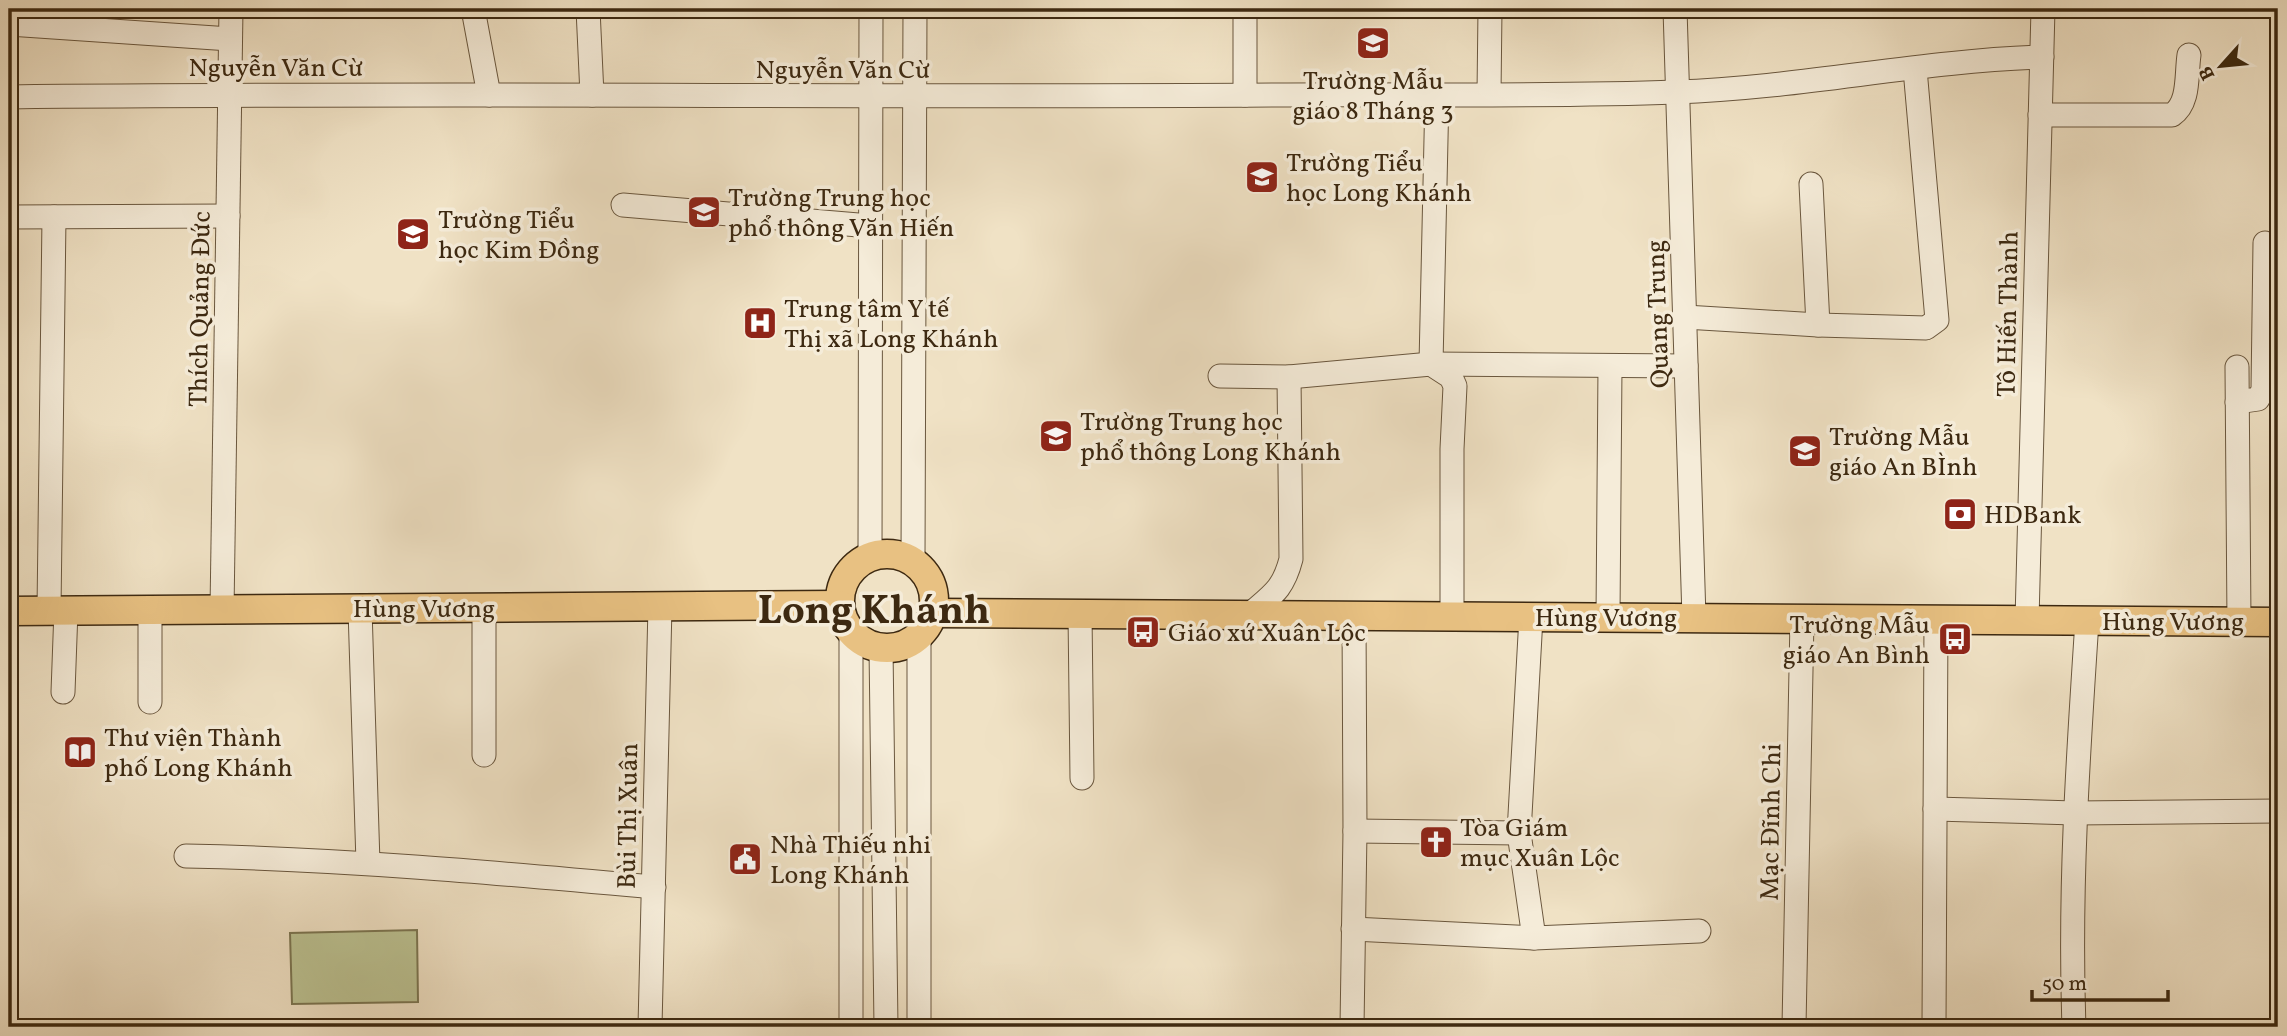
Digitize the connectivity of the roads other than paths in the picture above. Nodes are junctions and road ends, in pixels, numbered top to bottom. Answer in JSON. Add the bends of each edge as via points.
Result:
{"nodes":[{"id":1,"x":231,"y":9,"type":"edge"},
{"id":2,"x":473,"y":9,"type":"edge"},
{"id":3,"x":588,"y":9,"type":"edge"},
{"id":4,"x":871,"y":9,"type":"edge"},
{"id":5,"x":915,"y":9,"type":"edge"},
{"id":6,"x":1245,"y":9,"type":"edge"},
{"id":7,"x":1490,"y":9,"type":"edge"},
{"id":8,"x":1675,"y":9,"type":"edge"},
{"id":9,"x":2043,"y":9,"type":"edge"},
{"id":10,"x":9,"y":24,"type":"edge"},
{"id":11,"x":230,"y":39,"type":"junction"},
{"id":12,"x":2189,"y":55,"type":"dead end"},
{"id":13,"x":2042,"y":57,"type":"junction"},
{"id":14,"x":1915,"y":69,"type":"junction"},
{"id":15,"x":1678,"y":92,"type":"junction"},
{"id":16,"x":230,"y":94,"type":"junction"},
{"id":17,"x":1437,"y":94,"type":"junction"},
{"id":18,"x":1489,"y":94,"type":"junction"},
{"id":19,"x":489,"y":95,"type":"junction"},
{"id":20,"x":592,"y":95,"type":"junction"},
{"id":21,"x":1245,"y":95,"type":"junction"},
{"id":22,"x":871,"y":96,"type":"junction"},
{"id":23,"x":9,"y":97,"type":"edge"},
{"id":24,"x":915,"y":97,"type":"junction"},
{"id":25,"x":2040,"y":115,"type":"junction"},
{"id":26,"x":1811,"y":184,"type":"dead end"},
{"id":27,"x":623,"y":205,"type":"dead end"},
{"id":28,"x":228,"y":216,"type":"junction"},
{"id":29,"x":9,"y":217,"type":"edge"},
{"id":30,"x":54,"y":217,"type":"junction"},
{"id":31,"x":870,"y":226,"type":"junction"},
{"id":32,"x":2265,"y":243,"type":"dead end"},
{"id":33,"x":1685,"y":317,"type":"junction"},
{"id":34,"x":1818,"y":325,"type":"junction"},
{"id":35,"x":1431,"y":364,"type":"junction"},
{"id":36,"x":1610,"y":366,"type":"junction"},
{"id":37,"x":1686,"y":366,"type":"junction"},
{"id":38,"x":2237,"y":367,"type":"dead end"},
{"id":39,"x":1220,"y":376,"type":"dead end"},
{"id":40,"x":1289,"y":377,"type":"junction"},
{"id":41,"x":2237,"y":402,"type":"junction"},
{"id":42,"x":870,"y":555,"type":"junction"},
{"id":43,"x":913,"y":560,"type":"junction"},
{"id":44,"x":840,"y":605,"type":"junction"},
{"id":45,"x":660,"y":606,"type":"junction"},
{"id":46,"x":360,"y":608,"type":"junction"},
{"id":47,"x":484,"y":608,"type":"junction"},
{"id":48,"x":58,"y":610,"type":"junction"},
{"id":49,"x":150,"y":610,"type":"junction"},
{"id":50,"x":222,"y":610,"type":"junction"},
{"id":51,"x":9,"y":611,"type":"edge"},
{"id":52,"x":934,"y":613,"type":"junction"},
{"id":53,"x":1080,"y":614,"type":"junction"},
{"id":54,"x":1249,"y":615,"type":"junction"},
{"id":55,"x":1354,"y":616,"type":"junction"},
{"id":56,"x":1450,"y":616,"type":"junction"},
{"id":57,"x":1531,"y":617,"type":"junction"},
{"id":58,"x":1608,"y":617,"type":"junction"},
{"id":59,"x":1694,"y":618,"type":"junction"},
{"id":60,"x":1802,"y":619,"type":"junction"},
{"id":61,"x":1936,"y":620,"type":"junction"},
{"id":62,"x":2027,"y":620,"type":"junction"},
{"id":63,"x":2087,"y":621,"type":"junction"},
{"id":64,"x":2239,"y":622,"type":"junction"},
{"id":65,"x":2278,"y":622,"type":"edge"},
{"id":66,"x":851,"y":632,"type":"junction"},
{"id":67,"x":919,"y":637,"type":"junction"},
{"id":68,"x":881,"y":648,"type":"junction"},
{"id":69,"x":63,"y":692,"type":"dead end"},
{"id":70,"x":150,"y":702,"type":"dead end"},
{"id":71,"x":484,"y":755,"type":"dead end"},
{"id":72,"x":1082,"y":778,"type":"dead end"},
{"id":73,"x":1935,"y":809,"type":"junction"},
{"id":74,"x":2278,"y":811,"type":"edge"},
{"id":75,"x":2075,"y":813,"type":"junction"},
{"id":76,"x":1355,"y":831,"type":"junction"},
{"id":77,"x":1519,"y":833,"type":"junction"},
{"id":78,"x":186,"y":856,"type":"dead end"},
{"id":79,"x":368,"y":863,"type":"junction"},
{"id":80,"x":654,"y":887,"type":"junction"},
{"id":81,"x":1353,"y":929,"type":"junction"},
{"id":82,"x":1699,"y":931,"type":"dead end"},
{"id":83,"x":1534,"y":938,"type":"junction"},
{"id":84,"x":650,"y":1027,"type":"edge"},
{"id":85,"x":851,"y":1027,"type":"edge"},
{"id":86,"x":886,"y":1027,"type":"edge"},
{"id":87,"x":919,"y":1027,"type":"edge"},
{"id":88,"x":1352,"y":1027,"type":"edge"},
{"id":89,"x":1794,"y":1027,"type":"edge"},
{"id":90,"x":1934,"y":1027,"type":"edge"},
{"id":91,"x":2074,"y":1027,"type":"edge"}],
"edges":[{"from":1,"to":11,"type":"street","name":"Thích Quảng Đức"},
{"from":2,"to":19,"type":"street"},
{"from":3,"to":20,"type":"street"},
{"from":4,"to":22,"type":"street"},
{"from":5,"to":24,"type":"street"},
{"from":6,"to":21,"type":"street"},
{"from":7,"to":18,"type":"street"},
{"from":8,"to":15,"type":"street","name":"Quang Trung"},
{"from":9,"to":13,"type":"street","name":"Tô Hiến Thành"},
{"from":10,"to":11,"type":"street"},
{"from":11,"to":16,"type":"street","name":"Thích Quảng Đức"},
{"from":12,"to":25,"type":"street","via":[[2183,101],[2172,115]]},
{"from":13,"to":14,"type":"street","name":"Nguyễn Văn Cừ","via":[[1979,59]]},
{"from":13,"to":25,"type":"street","name":"Tô Hiến Thành"},
{"from":14,"to":15,"type":"street","name":"Nguyễn Văn Cừ"},
{"from":14,"to":34,"type":"street","via":[[1937,320],[1926,328]]},
{"from":15,"to":18,"type":"street","name":"Nguyễn Văn Cừ"},
{"from":15,"to":33,"type":"street","name":"Quang Trung"},
{"from":16,"to":19,"type":"street","name":"Nguyễn Văn Cừ"},
{"from":16,"to":23,"type":"street","name":"Nguyễn Văn Cừ"},
{"from":16,"to":28,"type":"street","name":"Thích Quảng Đức"},
{"from":17,"to":18,"type":"street","name":"Nguyễn Văn Cừ"},
{"from":17,"to":21,"type":"street","name":"Nguyễn Văn Cừ"},
{"from":17,"to":35,"type":"street"},
{"from":19,"to":20,"type":"street","name":"Nguyễn Văn Cừ"},
{"from":20,"to":22,"type":"street","name":"Nguyễn Văn Cừ"},
{"from":21,"to":24,"type":"street","name":"Nguyễn Văn Cừ"},
{"from":22,"to":24,"type":"street","name":"Nguyễn Văn Cừ"},
{"from":22,"to":31,"type":"street"},
{"from":24,"to":43,"type":"street"},
{"from":25,"to":62,"type":"street","name":"Tô Hiến Thành"},
{"from":26,"to":34,"type":"street"},
{"from":27,"to":31,"type":"street"},
{"from":28,"to":30,"type":"street"},
{"from":28,"to":50,"type":"street","name":"Thích Quảng Đức"},
{"from":29,"to":30,"type":"street"},
{"from":30,"to":48,"type":"street"},
{"from":31,"to":42,"type":"street"},
{"from":32,"to":41,"type":"street","via":[[2263,390],[2258,398]]},
{"from":33,"to":34,"type":"street"},
{"from":33,"to":37,"type":"street","name":"Quang Trung"},
{"from":35,"to":36,"type":"street"},
{"from":35,"to":40,"type":"street"},
{"from":35,"to":56,"type":"street","via":[[1445,372],[1455,386]]},
{"from":36,"to":37,"type":"street"},
{"from":36,"to":58,"type":"street"},
{"from":37,"to":59,"type":"street","name":"Quang Trung"},
{"from":38,"to":41,"type":"street"},
{"from":39,"to":40,"type":"street"},
{"from":40,"to":54,"type":"street","via":[[1290,559],[1286,580]]},
{"from":41,"to":64,"type":"street"},
{"from":42,"to":43,"type":"main road","via":[[892,552]]},
{"from":42,"to":44,"type":"main road","via":[[847,576]]},
{"from":43,"to":52,"type":"main road","via":[[927,574],[934,593]]},
{"from":44,"to":45,"type":"main road","name":"Hùng Vương"},
{"from":44,"to":66,"type":"main road"},
{"from":45,"to":47,"type":"main road","name":"Hùng Vương"},
{"from":45,"to":80,"type":"street","name":"Bùi Thị Xuân"},
{"from":46,"to":47,"type":"main road","name":"Hùng Vương"},
{"from":46,"to":50,"type":"main road","name":"Hùng Vương"},
{"from":46,"to":79,"type":"street"},
{"from":47,"to":71,"type":"street"},
{"from":48,"to":49,"type":"main road","name":"Hùng Vương"},
{"from":48,"to":51,"type":"main road","name":"Hùng Vương"},
{"from":48,"to":69,"type":"street"},
{"from":49,"to":50,"type":"main road","name":"Hùng Vương"},
{"from":49,"to":70,"type":"street"},
{"from":52,"to":53,"type":"main road","name":"Hùng Vương"},
{"from":52,"to":67,"type":"main road"},
{"from":53,"to":54,"type":"main road","name":"Hùng Vương"},
{"from":53,"to":72,"type":"street"},
{"from":54,"to":55,"type":"main road","name":"Hùng Vương"},
{"from":55,"to":56,"type":"main road","name":"Hùng Vương"},
{"from":55,"to":76,"type":"street"},
{"from":56,"to":57,"type":"main road","name":"Hùng Vương"},
{"from":57,"to":58,"type":"main road","name":"Hùng Vương"},
{"from":57,"to":77,"type":"street"},
{"from":58,"to":59,"type":"main road","name":"Hùng Vương"},
{"from":59,"to":60,"type":"main road","name":"Hùng Vương"},
{"from":60,"to":61,"type":"main road","name":"Hùng Vương"},
{"from":60,"to":89,"type":"street","name":"Mạc Đĩnh Chi"},
{"from":61,"to":62,"type":"main road","name":"Hùng Vương"},
{"from":61,"to":73,"type":"street"},
{"from":62,"to":63,"type":"main road","name":"Hùng Vương"},
{"from":63,"to":64,"type":"main road","name":"Hùng Vương"},
{"from":63,"to":75,"type":"street"},
{"from":64,"to":65,"type":"main road","name":"Hùng Vương"},
{"from":66,"to":68,"type":"main road"},
{"from":66,"to":85,"type":"street"},
{"from":67,"to":68,"type":"main road","via":[[895,648]]},
{"from":67,"to":87,"type":"street"},
{"from":68,"to":86,"type":"street"},
{"from":73,"to":75,"type":"street"},
{"from":73,"to":90,"type":"street"},
{"from":74,"to":75,"type":"street"},
{"from":75,"to":91,"type":"street"},
{"from":76,"to":77,"type":"street"},
{"from":76,"to":81,"type":"street"},
{"from":77,"to":83,"type":"street"},
{"from":78,"to":79,"type":"street"},
{"from":79,"to":80,"type":"street"},
{"from":80,"to":84,"type":"street","name":"Bùi Thị Xuân"},
{"from":81,"to":83,"type":"street"},
{"from":81,"to":88,"type":"street"},
{"from":82,"to":83,"type":"street"}]}
